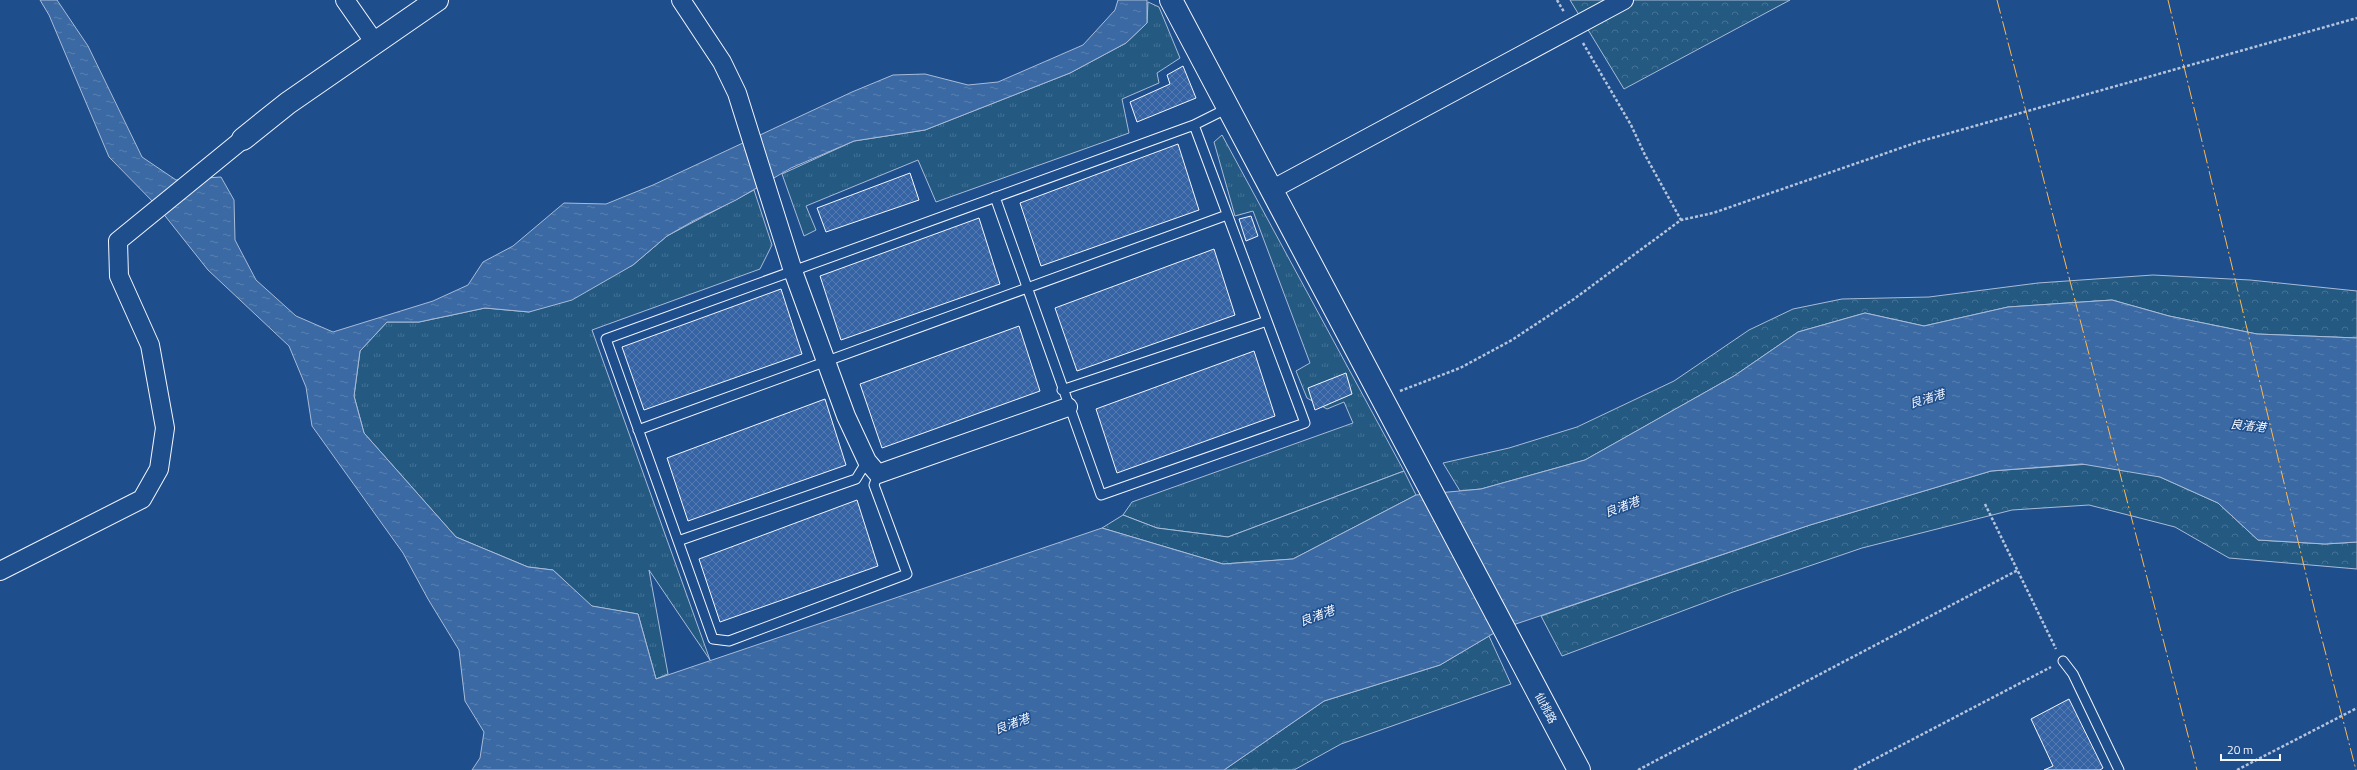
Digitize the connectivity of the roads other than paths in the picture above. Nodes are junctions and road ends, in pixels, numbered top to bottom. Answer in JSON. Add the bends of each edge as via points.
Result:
{"nodes":[{"id":1,"x":345,"y":0,"type":"edge"},
{"id":2,"x":437,"y":0,"type":"edge"},
{"id":3,"x":681,"y":0,"type":"edge"},
{"id":4,"x":1624,"y":0,"type":"edge"},
{"id":5,"x":1177,"y":3,"type":"edge"},
{"id":6,"x":375,"y":43,"type":"junction"},
{"id":7,"x":1228,"y":108,"type":"junction"},
{"id":8,"x":1194,"y":125,"type":"junction"},
{"id":9,"x":243,"y":139,"type":"joint"},
{"id":10,"x":1271,"y":190,"type":"junction"},
{"id":11,"x":995,"y":197,"type":"junction"},
{"id":12,"x":1227,"y":215,"type":"junction"},
{"id":13,"x":793,"y":271,"type":"junction"},
{"id":14,"x":1027,"y":289,"type":"junction"},
{"id":15,"x":1267,"y":321,"type":"junction"},
{"id":16,"x":827,"y":362,"type":"junction"},
{"id":17,"x":1062,"y":390,"type":"junction"},
{"id":18,"x":1068,"y":407,"type":"junction"},
{"id":19,"x":638,"y":430,"type":"junction"},
{"id":20,"x":872,"y":468,"type":"junction"},
{"id":21,"x":678,"y":541,"type":"junction"},
{"id":22,"x":0,"y":571,"type":"edge"},
{"id":23,"x":2063,"y":661,"type":"road end"},
{"id":24,"x":1579,"y":770,"type":"edge"},
{"id":25,"x":2119,"y":770,"type":"edge"}],
"edges":[{"from":1,"to":6,"type":"street"},
{"from":2,"to":6,"type":"street"},
{"from":3,"to":13,"type":"street","via":[[722,62],[737,93]]},
{"from":4,"to":10,"type":"street"},
{"from":5,"to":7,"type":"street","name":"仙桃路"},
{"from":6,"to":9,"type":"street","via":[[288,103]]},
{"from":7,"to":8,"type":"lane"},
{"from":7,"to":10,"type":"street","name":"仙桃路"},
{"from":8,"to":11,"type":"lane"},
{"from":8,"to":12,"type":"lane"},
{"from":9,"to":22,"type":"street","via":[[118,241],[120,276],[150,345],[165,428],[160,469],[142,499]]},
{"from":10,"to":24,"type":"street","name":"仙桃路"},
{"from":11,"to":13,"type":"lane"},
{"from":11,"to":14,"type":"lane"},
{"from":12,"to":14,"type":"lane"},
{"from":12,"to":15,"type":"lane"},
{"from":13,"to":16,"type":"street"},
{"from":13,"to":19,"type":"lane","via":[[606,339]]},
{"from":14,"to":16,"type":"lane"},
{"from":14,"to":17,"type":"lane"},
{"from":15,"to":17,"type":"lane"},
{"from":15,"to":18,"type":"lane","via":[[1305,423],[1101,495]]},
{"from":16,"to":19,"type":"lane"},
{"from":16,"to":20,"type":"street","via":[[846,416]]},
{"from":17,"to":18,"type":"lane"},
{"from":18,"to":20,"type":"street"},
{"from":19,"to":21,"type":"lane"},
{"from":20,"to":21,"type":"lane","via":[[856,479]]},
{"from":20,"to":21,"type":"lane","via":[[874,486],[907,574],[729,640],[712,638]]},
{"from":23,"to":25,"type":"lane","via":[[2073,674]]}]}
